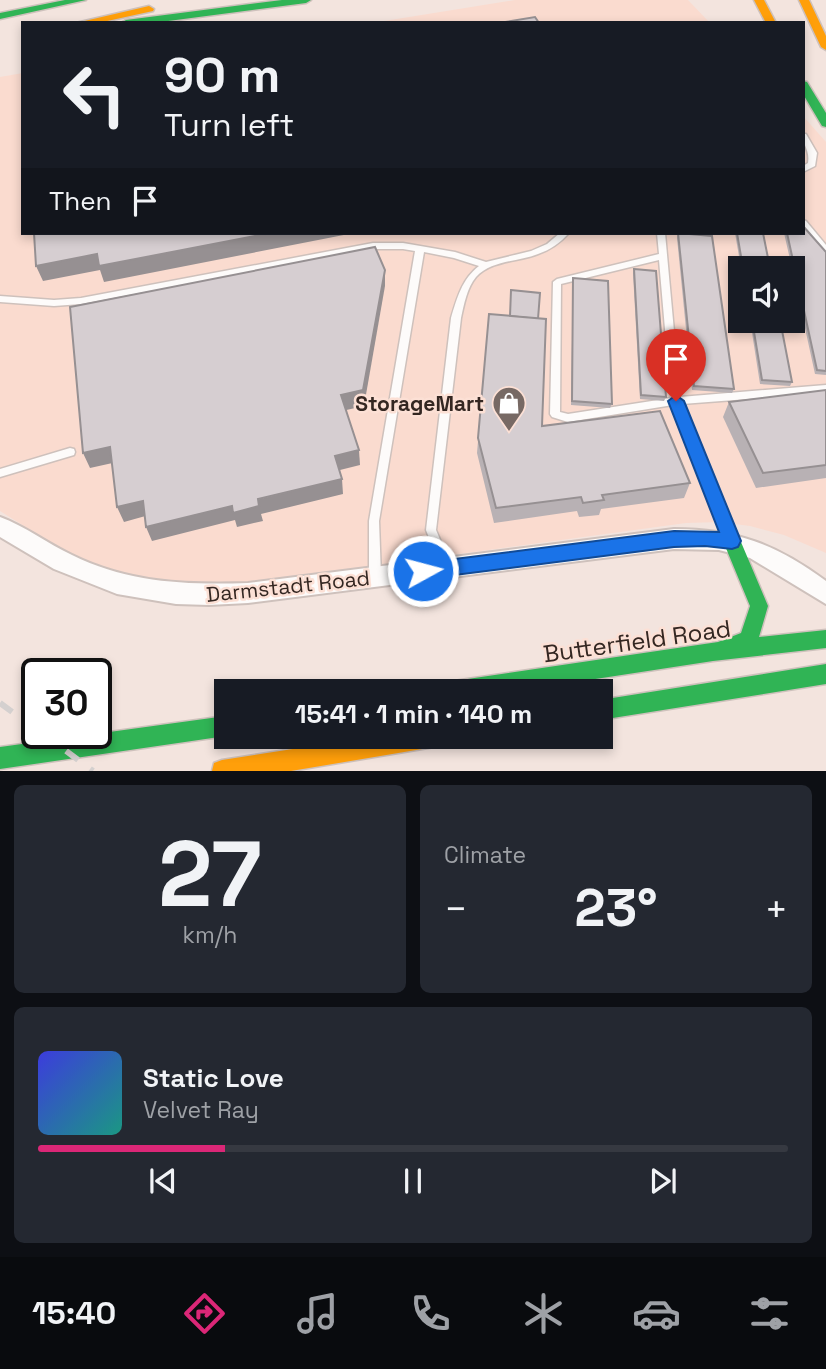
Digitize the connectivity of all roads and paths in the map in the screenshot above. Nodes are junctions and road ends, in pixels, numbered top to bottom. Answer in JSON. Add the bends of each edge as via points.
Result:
{"nodes":[{"id":1,"x":79,"y":0,"type":"edge"},
{"id":2,"x":194,"y":0,"type":"edge"},
{"id":3,"x":306,"y":0,"type":"edge"},
{"id":4,"x":759,"y":0,"type":"edge"},
{"id":5,"x":804,"y":0,"type":"edge"},
{"id":6,"x":0,"y":16,"type":"edge"},
{"id":7,"x":84,"y":21,"type":"edge"},
{"id":8,"x":89,"y":21,"type":"edge"},
{"id":9,"x":142,"y":21,"type":"edge"},
{"id":10,"x":770,"y":21,"type":"edge"},
{"id":11,"x":825,"y":44,"type":"edge"},
{"id":12,"x":805,"y":87,"type":"edge"},
{"id":13,"x":826,"y":123,"type":"edge"},
{"id":14,"x":805,"y":139,"type":"edge"},
{"id":15,"x":805,"y":169,"type":"edge"},
{"id":16,"x":805,"y":225,"type":"edge"},
{"id":17,"x":562,"y":235,"type":"edge"},
{"id":18,"x":662,"y":235,"type":"edge"},
{"id":19,"x":420,"y":249,"type":"junction"},
{"id":20,"x":826,"y":250,"type":"edge"},
{"id":21,"x":664,"y":256,"type":"junction"},
{"id":22,"x":485,"y":265,"type":"junction"},
{"id":23,"x":0,"y":299,"type":"edge"},
{"id":24,"x":826,"y":389,"type":"edge"},
{"id":25,"x":676,"y":401,"type":"junction"},
{"id":26,"x":70,"y":452,"type":"dead end"},
{"id":27,"x":0,"y":473,"type":"edge"},
{"id":28,"x":0,"y":526,"type":"edge"},
{"id":29,"x":732,"y":541,"type":"junction"},
{"id":30,"x":447,"y":568,"type":"junction"},
{"id":31,"x":375,"y":577,"type":"junction"},
{"id":32,"x":826,"y":594,"type":"edge"},
{"id":33,"x":826,"y":639,"type":"edge"},
{"id":34,"x":713,"y":652,"type":"junction"},
{"id":35,"x":826,"y":674,"type":"edge"},
{"id":36,"x":534,"y":679,"type":"edge"},
{"id":37,"x":613,"y":708,"type":"edge"},
{"id":38,"x":214,"y":728,"type":"edge"},
{"id":39,"x":359,"y":749,"type":"edge"},
{"id":40,"x":0,"y":758,"type":"edge"},
{"id":41,"x":222,"y":771,"type":"edge"}],
"edges":[{"from":1,"to":6,"type":"main road"},
{"from":1,"to":7,"type":"lane"},
{"from":2,"to":8,"type":"main road"},
{"from":3,"to":9,"type":"main road"},
{"from":4,"to":10,"type":"main road"},
{"from":5,"to":11,"type":"main road"},
{"from":12,"to":13,"type":"main road"},
{"from":14,"to":15,"type":"lane","via":[[813,153],[812,164]]},
{"from":16,"to":20,"type":"lane"},
{"from":17,"to":22,"type":"lane","via":[[542,249]]},
{"from":18,"to":21,"type":"lane"},
{"from":19,"to":22,"type":"lane"},
{"from":19,"to":23,"type":"lane","via":[[373,246],[81,301]]},
{"from":19,"to":31,"type":"lane","via":[[374,521]]},
{"from":21,"to":25,"type":"lane"},
{"from":21,"to":25,"type":"lane","via":[[557,282],[555,414],[568,418]]},
{"from":22,"to":30,"type":"lane","via":[[471,275],[463,289],[456,318],[431,530]]},
{"from":24,"to":25,"type":"lane"},
{"from":25,"to":29,"type":"lane"},
{"from":26,"to":27,"type":"lane"},
{"from":28,"to":31,"type":"street","name":"Darmstadt Road","via":[[89,576],[160,594],[202,597]]},
{"from":29,"to":30,"type":"street","name":"Darmstadt Road","via":[[674,539]]},
{"from":29,"to":32,"type":"street","name":"Darmstadt Road","via":[[790,566]]},
{"from":29,"to":34,"type":"main road","via":[[759,606],[749,639]]},
{"from":30,"to":31,"type":"street","name":"Darmstadt Road"},
{"from":33,"to":34,"type":"main road","name":"Butterfield Road"},
{"from":34,"to":36,"type":"main road","name":"Butterfield Road"},
{"from":35,"to":37,"type":"main road"},
{"from":38,"to":40,"type":"main road"},
{"from":39,"to":41,"type":"main road"}]}
